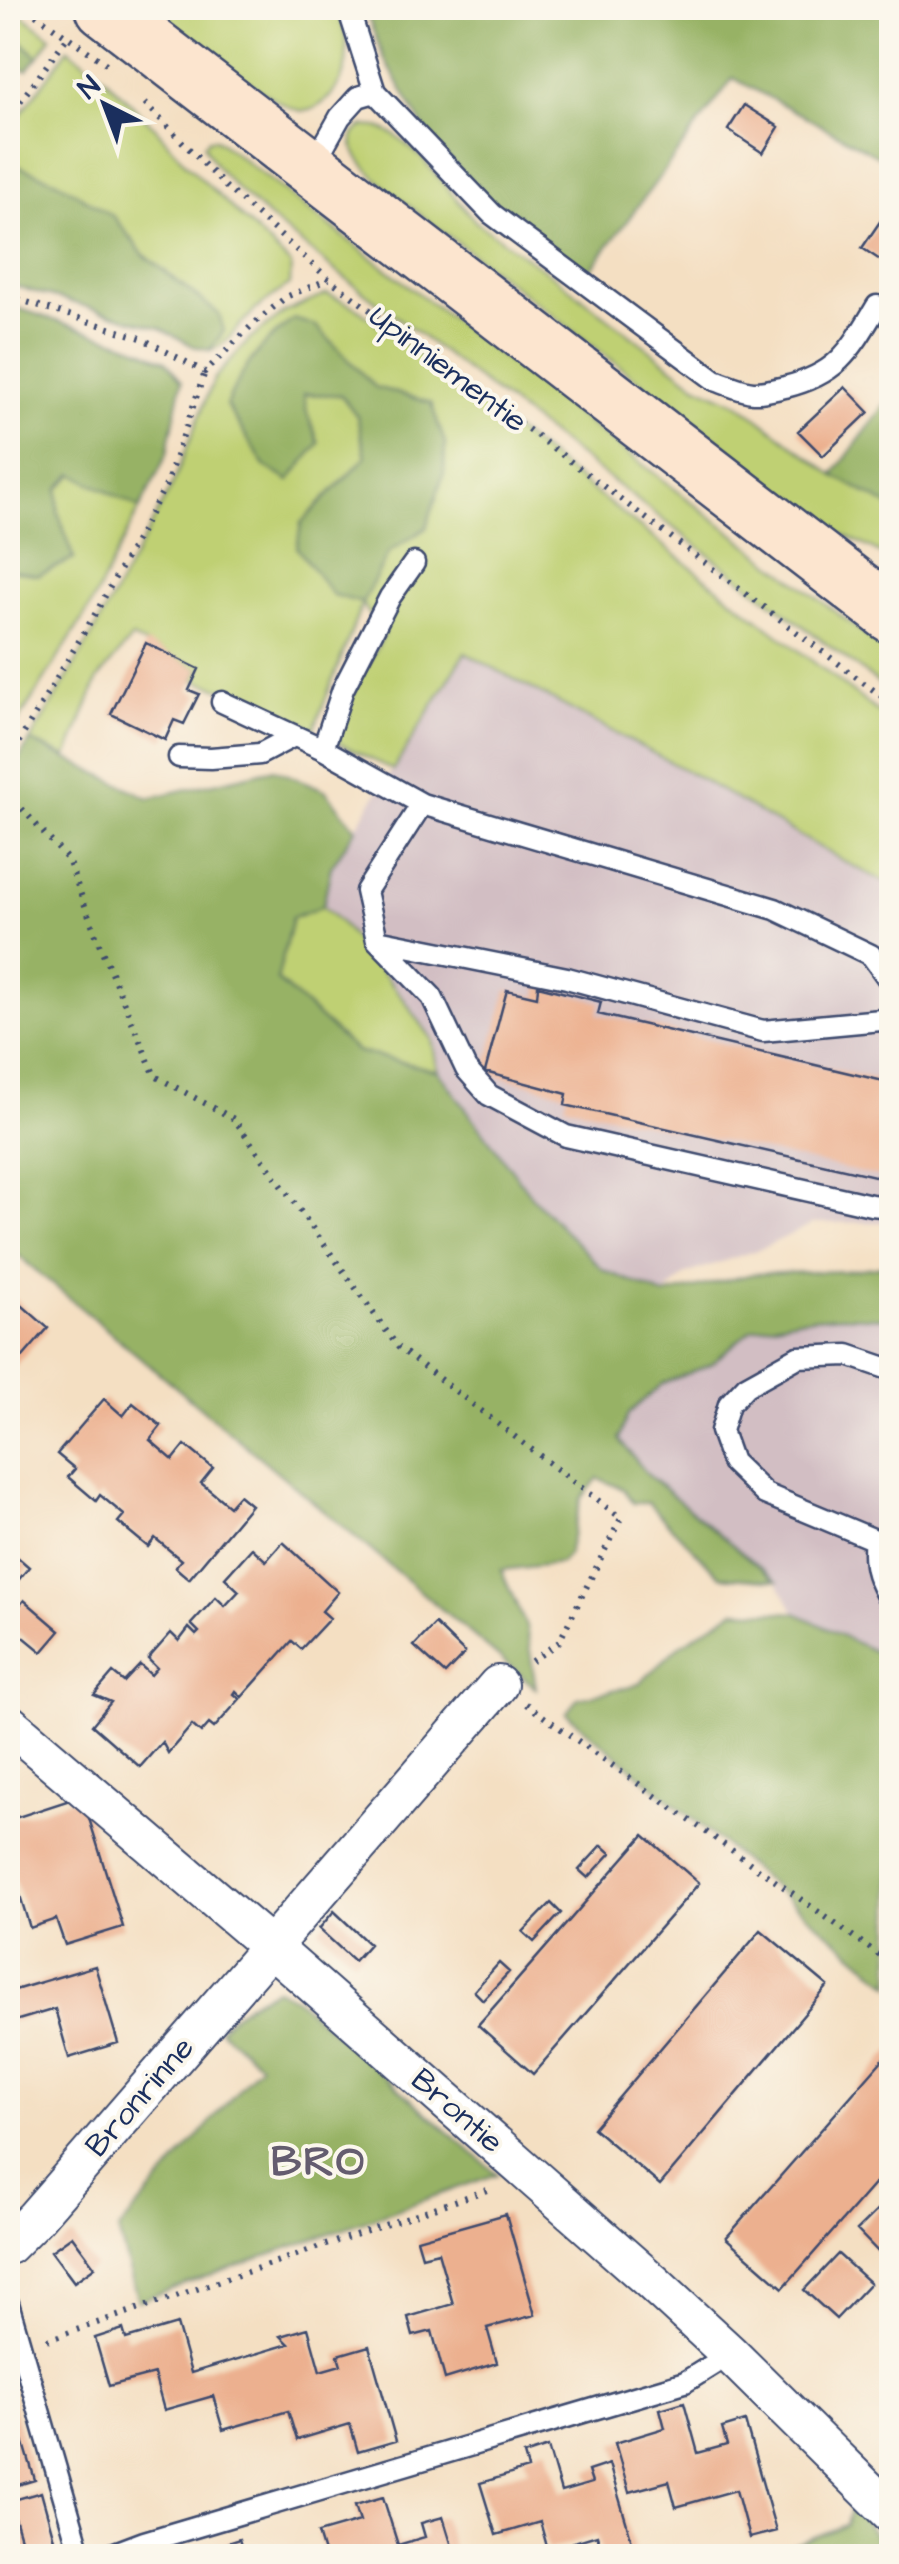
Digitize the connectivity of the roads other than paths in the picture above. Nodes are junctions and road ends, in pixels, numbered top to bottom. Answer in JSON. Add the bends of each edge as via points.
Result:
{"nodes":[{"id":1,"x":348,"y":8,"type":"edge"},
{"id":2,"x":105,"y":35,"type":"edge"},
{"id":3,"x":375,"y":92,"type":"junction"},
{"id":4,"x":311,"y":168,"type":"junction"},
{"id":5,"x":877,"y":306,"type":"dead end"},
{"id":6,"x":414,"y":563,"type":"dead end"},
{"id":7,"x":892,"y":615,"type":"edge"},
{"id":8,"x":222,"y":702,"type":"dead end"},
{"id":9,"x":294,"y":736,"type":"junction"},
{"id":10,"x":323,"y":749,"type":"junction"},
{"id":11,"x":179,"y":757,"type":"dead end"},
{"id":12,"x":422,"y":804,"type":"junction"},
{"id":13,"x":377,"y":940,"type":"junction"},
{"id":14,"x":892,"y":984,"type":"edge"},
{"id":15,"x":892,"y":1019,"type":"edge"},
{"id":16,"x":892,"y":1207,"type":"edge"},
{"id":17,"x":892,"y":1370,"type":"edge"},
{"id":18,"x":883,"y":1541,"type":"edge"},
{"id":19,"x":892,"y":1605,"type":"edge"},
{"id":20,"x":498,"y":1685,"type":"road end"},
{"id":21,"x":8,"y":1723,"type":"edge"},
{"id":22,"x":271,"y":1947,"type":"junction"},
{"id":23,"x":12,"y":2232,"type":"edge"},
{"id":24,"x":8,"y":2303,"type":"edge"},
{"id":25,"x":730,"y":2354,"type":"junction"},
{"id":26,"x":889,"y":2505,"type":"edge"},
{"id":27,"x":82,"y":2556,"type":"edge"},
{"id":28,"x":107,"y":2556,"type":"edge"}],
"edges":[{"from":1,"to":3,"type":"lane"},
{"from":2,"to":4,"type":"main road"},
{"from":3,"to":4,"type":"lane","via":[[358,97],[340,117]]},
{"from":3,"to":5,"type":"lane","via":[[492,214],[715,380],[752,392],[813,380],[848,353]]},
{"from":4,"to":7,"type":"main road"},
{"from":6,"to":10,"type":"lane","via":[[343,688]]},
{"from":8,"to":9,"type":"lane"},
{"from":9,"to":10,"type":"lane"},
{"from":9,"to":11,"type":"lane","via":[[260,754]]},
{"from":10,"to":12,"type":"lane"},
{"from":12,"to":13,"type":"lane","via":[[366,891]]},
{"from":12,"to":14,"type":"lane","via":[[775,908],[871,955]]},
{"from":13,"to":15,"type":"lane","via":[[567,978],[763,1031]]},
{"from":13,"to":16,"type":"lane","via":[[432,997],[466,1069],[489,1095],[566,1136]]},
{"from":17,"to":18,"type":"lane","via":[[848,1356],[798,1357],[746,1386],[729,1404],[722,1430],[732,1462],[765,1494]]},
{"from":18,"to":19,"type":"lane","via":[[872,1557]]},
{"from":20,"to":22,"type":"street","name":"Bronrinne"},
{"from":21,"to":22,"type":"street","name":"Brontie"},
{"from":22,"to":23,"type":"street","name":"Bronrinne","via":[[36,2218]]},
{"from":22,"to":25,"type":"street","name":"Brontie"},
{"from":24,"to":27,"type":"lane"},
{"from":25,"to":26,"type":"street","name":"Brontie"},
{"from":25,"to":28,"type":"lane","via":[[685,2382]]}]}
